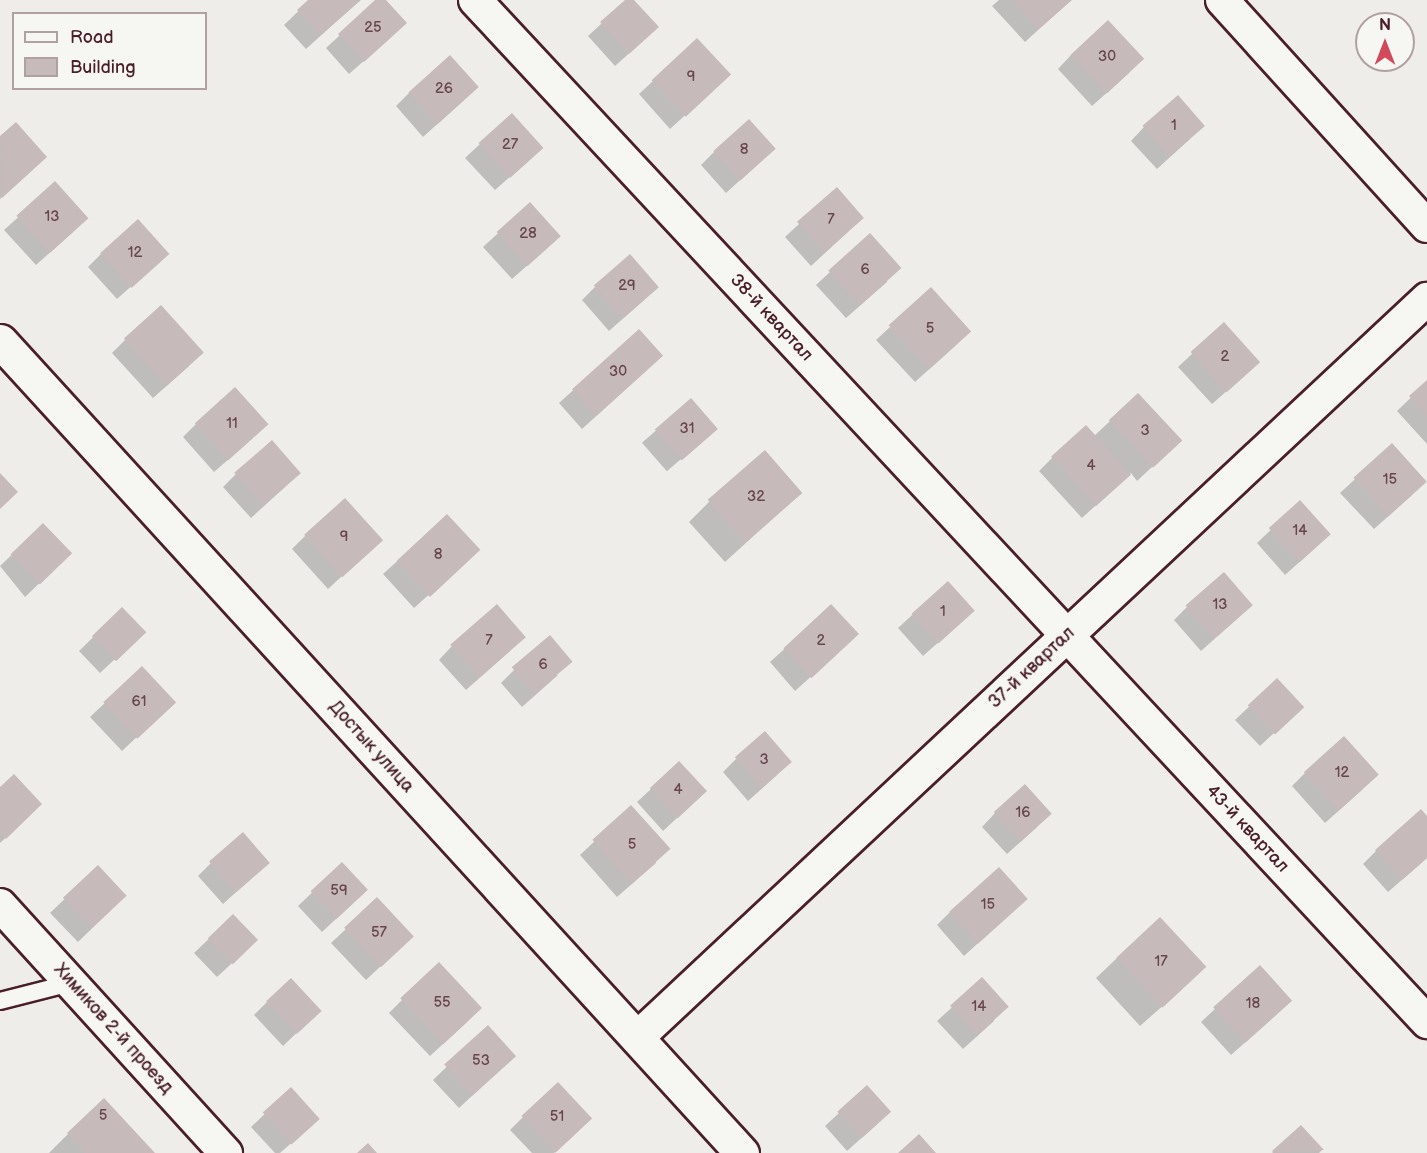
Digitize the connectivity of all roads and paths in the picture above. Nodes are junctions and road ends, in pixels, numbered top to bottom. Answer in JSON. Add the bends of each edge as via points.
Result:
{"nodes":[{"id":1,"x":475,"y":0,"type":"edge"},
{"id":2,"x":1222,"y":0,"type":"edge"},
{"id":3,"x":1427,"y":226,"type":"edge"},
{"id":4,"x":1427,"y":299,"type":"edge"},
{"id":5,"x":0,"y":341,"type":"edge"},
{"id":6,"x":1066,"y":636,"type":"junction"},
{"id":7,"x":0,"y":904,"type":"edge"},
{"id":8,"x":71,"y":983,"type":"junction"},
{"id":9,"x":0,"y":1001,"type":"edge"},
{"id":10,"x":1427,"y":1022,"type":"edge"},
{"id":11,"x":636,"y":1038,"type":"junction"},
{"id":12,"x":226,"y":1153,"type":"edge"},
{"id":13,"x":742,"y":1153,"type":"edge"}],
"edges":[{"from":1,"to":6,"type":"street","name":"38-й квартал"},
{"from":2,"to":3,"type":"street"},
{"from":4,"to":6,"type":"street","name":"37-й квартал"},
{"from":5,"to":11,"type":"street","name":"Достык улица"},
{"from":6,"to":10,"type":"street","name":"43-й квартал"},
{"from":6,"to":11,"type":"street","name":"37-й квартал"},
{"from":7,"to":8,"type":"street","name":"Химиков 2-й проезд"},
{"from":8,"to":9,"type":"lane"},
{"from":8,"to":12,"type":"street","name":"Химиков 2-й проезд"},
{"from":11,"to":13,"type":"street","name":"Достык улица"}]}
